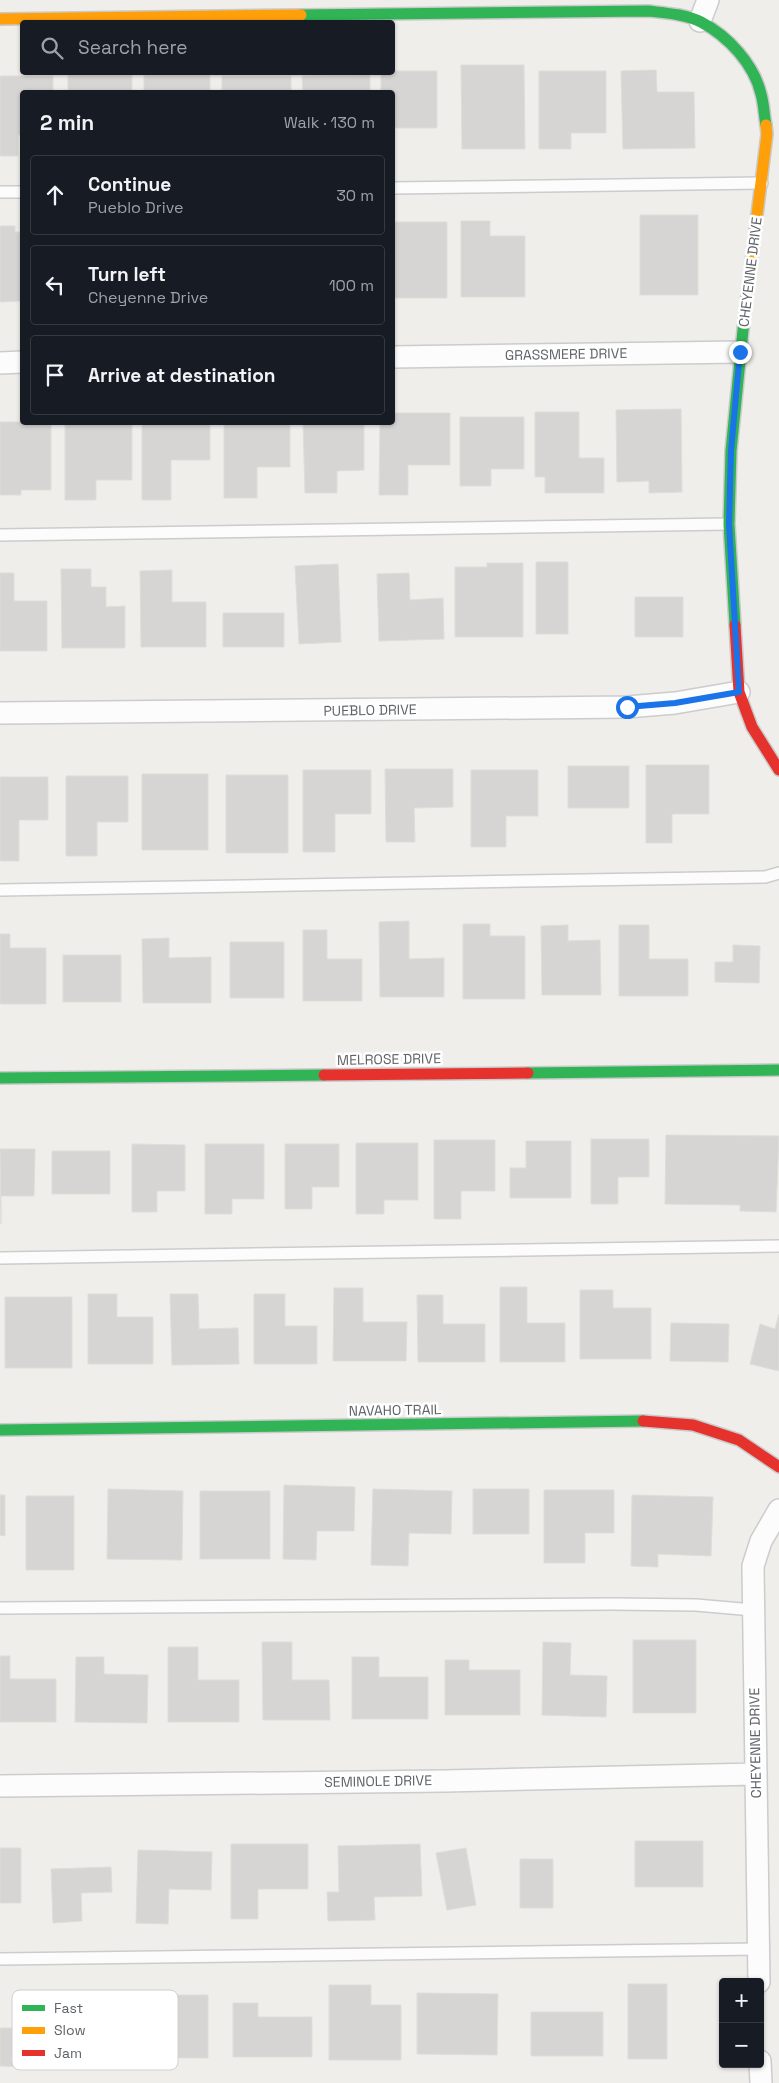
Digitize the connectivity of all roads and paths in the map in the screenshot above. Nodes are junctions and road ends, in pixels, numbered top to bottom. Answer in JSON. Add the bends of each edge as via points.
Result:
{"nodes":[{"id":1,"x":708,"y":0,"type":"edge"},
{"id":2,"x":0,"y":19,"type":"edge"},
{"id":3,"x":700,"y":21,"type":"junction"},
{"id":4,"x":762,"y":184,"type":"junction"},
{"id":5,"x":395,"y":188,"type":"edge"},
{"id":6,"x":0,"y":192,"type":"edge"},
{"id":7,"x":20,"y":192,"type":"edge"},
{"id":8,"x":740,"y":352,"type":"junction"},
{"id":9,"x":395,"y":357,"type":"edge"},
{"id":10,"x":20,"y":362,"type":"edge"},
{"id":11,"x":0,"y":363,"type":"edge"},
{"id":12,"x":729,"y":524,"type":"junction"},
{"id":13,"x":0,"y":535,"type":"edge"},
{"id":14,"x":739,"y":692,"type":"junction"},
{"id":15,"x":0,"y":713,"type":"edge"},
{"id":16,"x":779,"y":770,"type":"edge"},
{"id":17,"x":779,"y":873,"type":"edge"},
{"id":18,"x":0,"y":890,"type":"edge"},
{"id":19,"x":779,"y":1070,"type":"edge"},
{"id":20,"x":0,"y":1078,"type":"edge"},
{"id":21,"x":779,"y":1246,"type":"edge"},
{"id":22,"x":0,"y":1258,"type":"edge"},
{"id":23,"x":0,"y":1430,"type":"edge"},
{"id":24,"x":779,"y":1467,"type":"edge"},
{"id":25,"x":779,"y":1510,"type":"edge"},
{"id":26,"x":0,"y":1608,"type":"edge"},
{"id":27,"x":753,"y":1610,"type":"junction"},
{"id":28,"x":756,"y":1774,"type":"junction"},
{"id":29,"x":0,"y":1786,"type":"edge"},
{"id":30,"x":759,"y":1949,"type":"junction"},
{"id":31,"x":0,"y":1959,"type":"edge"},
{"id":32,"x":759,"y":1978,"type":"edge"},
{"id":33,"x":760,"y":2068,"type":"edge"},
{"id":34,"x":760,"y":2083,"type":"edge"}],
"edges":[{"from":1,"to":3,"type":"street"},
{"from":2,"to":3,"type":"street","via":[[648,11]]},
{"from":3,"to":4,"type":"street","name":"CHEYENNE DRIVE","via":[[726,40],[747,63],[761,93],[767,134]]},
{"from":4,"to":5,"type":"lane"},
{"from":4,"to":8,"type":"street","name":"CHEYENNE DRIVE"},
{"from":6,"to":7,"type":"lane"},
{"from":8,"to":9,"type":"street","name":"GRASSMERE DRIVE"},
{"from":8,"to":12,"type":"street","name":"CHEYENNE DRIVE","via":[[731,451]]},
{"from":10,"to":11,"type":"street"},
{"from":12,"to":13,"type":"lane"},
{"from":12,"to":14,"type":"street","name":"CHEYENNE DRIVE"},
{"from":14,"to":15,"type":"street","name":"PUEBLO DRIVE","via":[[627,707]]},
{"from":14,"to":16,"type":"street","name":"CHEYENNE DRIVE","via":[[752,727]]},
{"from":17,"to":18,"type":"lane","via":[[765,877]]},
{"from":19,"to":20,"type":"street","name":"MELROSE DRIVE"},
{"from":21,"to":22,"type":"lane"},
{"from":23,"to":24,"type":"street","name":"NAVAHO TRAIL","via":[[648,1421],[693,1425],[739,1440]]},
{"from":25,"to":27,"type":"street","name":"CHEYENNE DRIVE","via":[[761,1542],[753,1566]]},
{"from":26,"to":27,"type":"lane","via":[[612,1604],[696,1605]]},
{"from":27,"to":28,"type":"street","name":"CHEYENNE DRIVE"},
{"from":28,"to":29,"type":"street","name":"SEMINOLE DRIVE"},
{"from":28,"to":30,"type":"street","name":"CHEYENNE DRIVE"},
{"from":30,"to":31,"type":"lane"},
{"from":30,"to":32,"type":"street","name":"CHEYENNE DRIVE"},
{"from":33,"to":34,"type":"street"}]}
